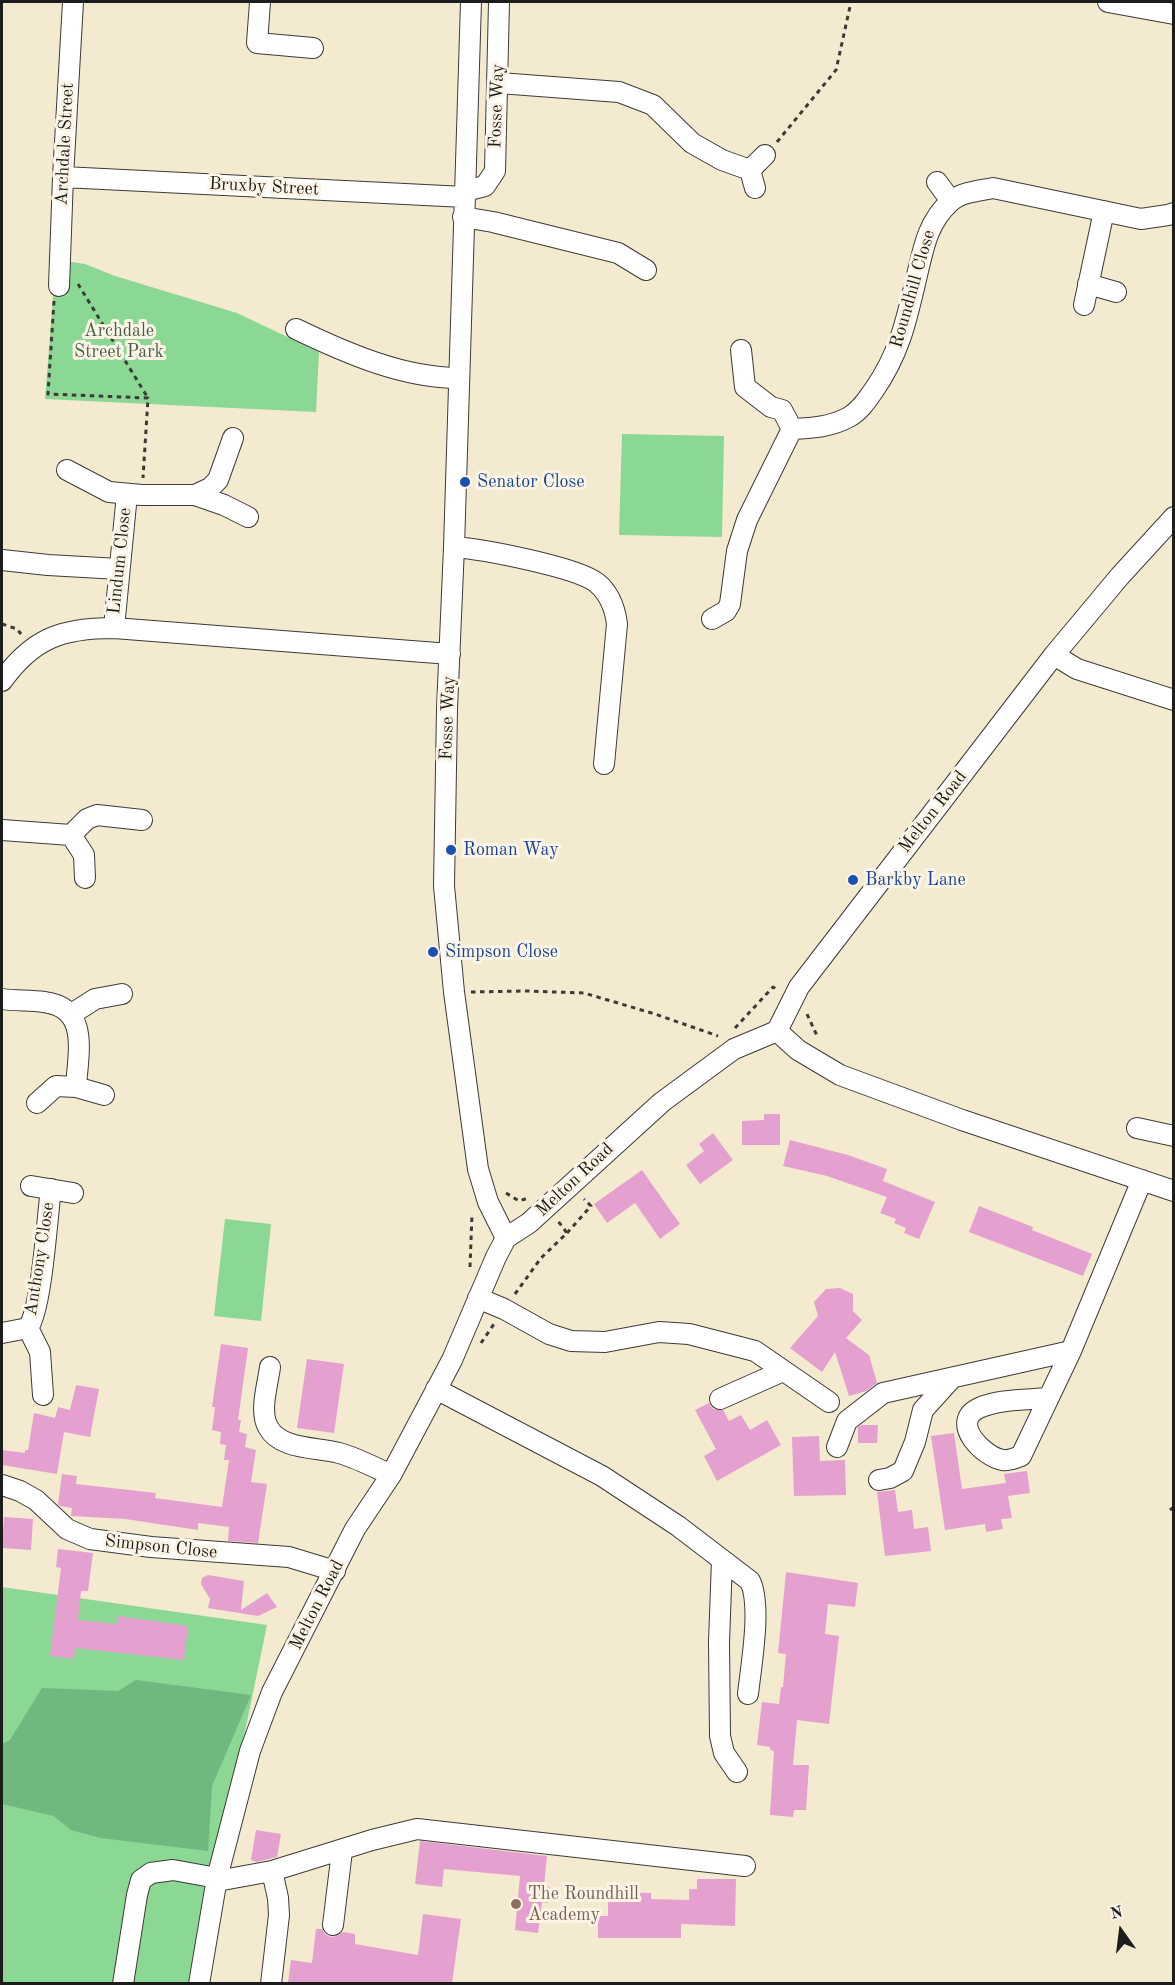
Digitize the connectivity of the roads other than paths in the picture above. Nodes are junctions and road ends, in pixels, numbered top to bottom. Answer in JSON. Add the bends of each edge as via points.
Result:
{"nodes":[{"id":1,"x":73,"y":2,"type":"edge"},
{"id":2,"x":260,"y":2,"type":"edge"},
{"id":3,"x":471,"y":2,"type":"edge"},
{"id":4,"x":500,"y":2,"type":"edge"},
{"id":5,"x":1108,"y":2,"type":"edge"},
{"id":6,"x":1173,"y":14,"type":"edge"},
{"id":7,"x":313,"y":48,"type":"dead end"},
{"id":8,"x":499,"y":83,"type":"junction"},
{"id":9,"x":765,"y":155,"type":"road end"},
{"id":10,"x":63,"y":177,"type":"junction"},
{"id":11,"x":938,"y":182,"type":"dead end"},
{"id":12,"x":465,"y":194,"type":"junction"},
{"id":13,"x":951,"y":201,"type":"junction"},
{"id":14,"x":1104,"y":211,"type":"junction"},
{"id":15,"x":1173,"y":213,"type":"edge"},
{"id":16,"x":463,"y":217,"type":"junction"},
{"id":17,"x":646,"y":270,"type":"dead end"},
{"id":18,"x":1088,"y":284,"type":"junction"},
{"id":19,"x":59,"y":286,"type":"road end"},
{"id":20,"x":1116,"y":292,"type":"dead end"},
{"id":21,"x":1084,"y":305,"type":"dead end"},
{"id":22,"x":296,"y":329,"type":"dead end"},
{"id":23,"x":741,"y":350,"type":"dead end"},
{"id":24,"x":459,"y":378,"type":"junction"},
{"id":25,"x":792,"y":429,"type":"junction"},
{"id":26,"x":233,"y":438,"type":"dead end"},
{"id":27,"x":68,"y":470,"type":"dead end"},
{"id":28,"x":126,"y":494,"type":"junction"},
{"id":29,"x":189,"y":496,"type":"junction"},
{"id":30,"x":248,"y":517,"type":"dead end"},
{"id":31,"x":1173,"y":517,"type":"edge"},
{"id":32,"x":454,"y":547,"type":"junction"},
{"id":33,"x":2,"y":560,"type":"edge"},
{"id":34,"x":118,"y":569,"type":"junction"},
{"id":35,"x":712,"y":619,"type":"dead end"},
{"id":36,"x":114,"y":628,"type":"junction"},
{"id":37,"x":450,"y":654,"type":"junction"},
{"id":38,"x":1054,"y":655,"type":"junction"},
{"id":39,"x":2,"y":681,"type":"edge"},
{"id":40,"x":1173,"y":700,"type":"edge"},
{"id":41,"x":604,"y":764,"type":"dead end"},
{"id":42,"x":142,"y":820,"type":"dead end"},
{"id":43,"x":2,"y":830,"type":"edge"},
{"id":44,"x":71,"y":835,"type":"junction"},
{"id":45,"x":85,"y":878,"type":"dead end"},
{"id":46,"x":122,"y":994,"type":"dead end"},
{"id":47,"x":2,"y":999,"type":"edge"},
{"id":48,"x":70,"y":1015,"type":"junction"},
{"id":49,"x":777,"y":1031,"type":"junction"},
{"id":50,"x":76,"y":1086,"type":"junction"},
{"id":51,"x":104,"y":1095,"type":"dead end"},
{"id":52,"x":38,"y":1103,"type":"dead end"},
{"id":53,"x":1137,"y":1128,"type":"dead end"},
{"id":54,"x":1173,"y":1136,"type":"edge"},
{"id":55,"x":1142,"y":1180,"type":"junction"},
{"id":56,"x":1173,"y":1191,"type":"edge"},
{"id":57,"x":73,"y":1193,"type":"dead end"},
{"id":58,"x":506,"y":1238,"type":"junction"},
{"id":59,"x":478,"y":1298,"type":"junction"},
{"id":60,"x":28,"y":1328,"type":"junction"},
{"id":61,"x":2,"y":1333,"type":"edge"},
{"id":62,"x":1071,"y":1351,"type":"junction"},
{"id":63,"x":270,"y":1367,"type":"dead end"},
{"id":64,"x":783,"y":1371,"type":"junction"},
{"id":65,"x":952,"y":1378,"type":"junction"},
{"id":66,"x":436,"y":1389,"type":"junction"},
{"id":67,"x":43,"y":1395,"type":"dead end"},
{"id":68,"x":1048,"y":1398,"type":"dead end"},
{"id":69,"x":720,"y":1399,"type":"dead end"},
{"id":70,"x":829,"y":1402,"type":"dead end"},
{"id":71,"x":837,"y":1447,"type":"dead end"},
{"id":72,"x":391,"y":1475,"type":"junction"},
{"id":73,"x":879,"y":1480,"type":"dead end"},
{"id":74,"x":2,"y":1485,"type":"edge"},
{"id":75,"x":722,"y":1560,"type":"junction"},
{"id":76,"x":335,"y":1571,"type":"junction"},
{"id":77,"x":748,"y":1694,"type":"dead end"},
{"id":78,"x":737,"y":1772,"type":"dead end"},
{"id":79,"x":342,"y":1851,"type":"junction"},
{"id":80,"x":745,"y":1866,"type":"dead end"},
{"id":81,"x":272,"y":1871,"type":"junction"},
{"id":82,"x":217,"y":1879,"type":"junction"},
{"id":83,"x":333,"y":1925,"type":"dead end"},
{"id":84,"x":123,"y":1983,"type":"edge"},
{"id":85,"x":199,"y":1983,"type":"edge"},
{"id":86,"x":272,"y":1983,"type":"edge"}],
"edges":[{"from":1,"to":10,"type":"street","name":"Archdale Street"},
{"from":2,"to":7,"type":"street","via":[[257,43]]},
{"from":3,"to":12,"type":"street","name":"Fosse Way"},
{"from":4,"to":8,"type":"street","name":"Fosse Way"},
{"from":5,"to":6,"type":"street"},
{"from":8,"to":9,"type":"street","via":[[619,92],[653,105],[692,143],[753,179]]},
{"from":8,"to":12,"type":"street","name":"Fosse Way","via":[[495,171],[485,186]]},
{"from":10,"to":12,"type":"street","name":"Bruxby Street"},
{"from":10,"to":19,"type":"street","name":"Archdale Street"},
{"from":11,"to":13,"type":"street"},
{"from":12,"to":16,"type":"street","name":"Fosse Way"},
{"from":13,"to":14,"type":"street","via":[[993,188]]},
{"from":13,"to":25,"type":"street","name":"Roundhill Close","via":[[933,222],[924,245],[903,333],[891,365],[865,403],[851,416],[819,428]]},
{"from":14,"to":15,"type":"street","via":[[1141,219]]},
{"from":14,"to":18,"type":"street"},
{"from":16,"to":17,"type":"street","via":[[618,253]]},
{"from":16,"to":24,"type":"street","name":"Fosse Way"},
{"from":18,"to":20,"type":"street"},
{"from":18,"to":21,"type":"street"},
{"from":22,"to":24,"type":"street","via":[[382,364],[435,378]]},
{"from":23,"to":25,"type":"street","via":[[745,387],[782,410]]},
{"from":24,"to":32,"type":"street","name":"Fosse Way"},
{"from":25,"to":35,"type":"street","via":[[747,520],[737,550],[730,604]]},
{"from":26,"to":29,"type":"street","via":[[218,480],[210,488]]},
{"from":27,"to":28,"type":"street"},
{"from":28,"to":29,"type":"street","name":"Lindum Close"},
{"from":28,"to":34,"type":"street","name":"Lindum Close"},
{"from":29,"to":30,"type":"street","name":"Lindum Close","via":[[224,504]]},
{"from":31,"to":38,"type":"street","name":"Melton Road"},
{"from":32,"to":37,"type":"street","name":"Fosse Way"},
{"from":32,"to":41,"type":"street","via":[[474,548],[578,573],[597,583],[608,595],[617,624]]},
{"from":33,"to":34,"type":"street"},
{"from":34,"to":36,"type":"street","name":"Lindum Close"},
{"from":36,"to":37,"type":"street"},
{"from":36,"to":39,"type":"street","via":[[82,628],[51,638],[33,647]]},
{"from":37,"to":58,"type":"street","name":"Fosse Way","via":[[444,886],[454,992],[478,1168],[488,1202]]},
{"from":38,"to":40,"type":"street","via":[[1077,669]]},
{"from":38,"to":49,"type":"street","name":"Melton Road","via":[[800,987]]},
{"from":42,"to":44,"type":"street","via":[[97,815]]},
{"from":43,"to":44,"type":"street"},
{"from":44,"to":45,"type":"street","via":[[84,855]]},
{"from":46,"to":48,"type":"street","via":[[95,999]]},
{"from":47,"to":48,"type":"street","via":[[46,1002]]},
{"from":48,"to":50,"type":"street","via":[[79,1036]]},
{"from":49,"to":55,"type":"street","via":[[798,1050],[840,1075]]},
{"from":49,"to":58,"type":"street","name":"Melton Road","via":[[734,1049],[662,1102],[529,1223]]},
{"from":50,"to":51,"type":"street"},
{"from":50,"to":52,"type":"street","via":[[56,1086]]},
{"from":53,"to":54,"type":"street"},
{"from":55,"to":56,"type":"street"},
{"from":55,"to":62,"type":"street"},
{"from":57,"to":60,"type":"street","name":"Anthony Close","via":[[41,1188],[37,1302]]},
{"from":58,"to":59,"type":"street","name":"Melton Road"},
{"from":59,"to":64,"type":"street","via":[[571,1341],[605,1342],[659,1332],[689,1334],[755,1352]]},
{"from":59,"to":66,"type":"street","name":"Melton Road"},
{"from":60,"to":61,"type":"street","name":"Anthony Close"},
{"from":60,"to":67,"type":"street","name":"Anthony Close","via":[[40,1352]]},
{"from":62,"to":65,"type":"street"},
{"from":62,"to":68,"type":"street"},
{"from":63,"to":72,"type":"street","via":[[264,1409],[267,1426],[276,1437],[340,1453]]},
{"from":64,"to":69,"type":"street"},
{"from":64,"to":70,"type":"street"},
{"from":65,"to":71,"type":"street","via":[[883,1393],[847,1421]]},
{"from":65,"to":73,"type":"street","via":[[923,1410],[903,1471]]},
{"from":66,"to":72,"type":"street","name":"Melton Road"},
{"from":66,"to":75,"type":"street","via":[[602,1476]]},
{"from":72,"to":76,"type":"street","name":"Melton Road","via":[[355,1529]]},
{"from":74,"to":76,"type":"street","name":"Simpson Close","via":[[36,1500],[67,1529],[90,1539],[289,1557]]},
{"from":75,"to":77,"type":"street","via":[[750,1581],[755,1590]]},
{"from":75,"to":78,"type":"street","via":[[720,1736],[724,1753]]},
{"from":76,"to":82,"type":"street","name":"Melton Road","via":[[272,1692],[250,1751]]},
{"from":79,"to":80,"type":"street","via":[[417,1829]]},
{"from":79,"to":81,"type":"street"},
{"from":79,"to":83,"type":"street"},
{"from":81,"to":82,"type":"street"},
{"from":81,"to":86,"type":"street","via":[[279,1915]]},
{"from":82,"to":84,"type":"street","via":[[173,1870],[151,1873],[141,1880]]},
{"from":82,"to":85,"type":"street","name":"Melton Road"}]}
